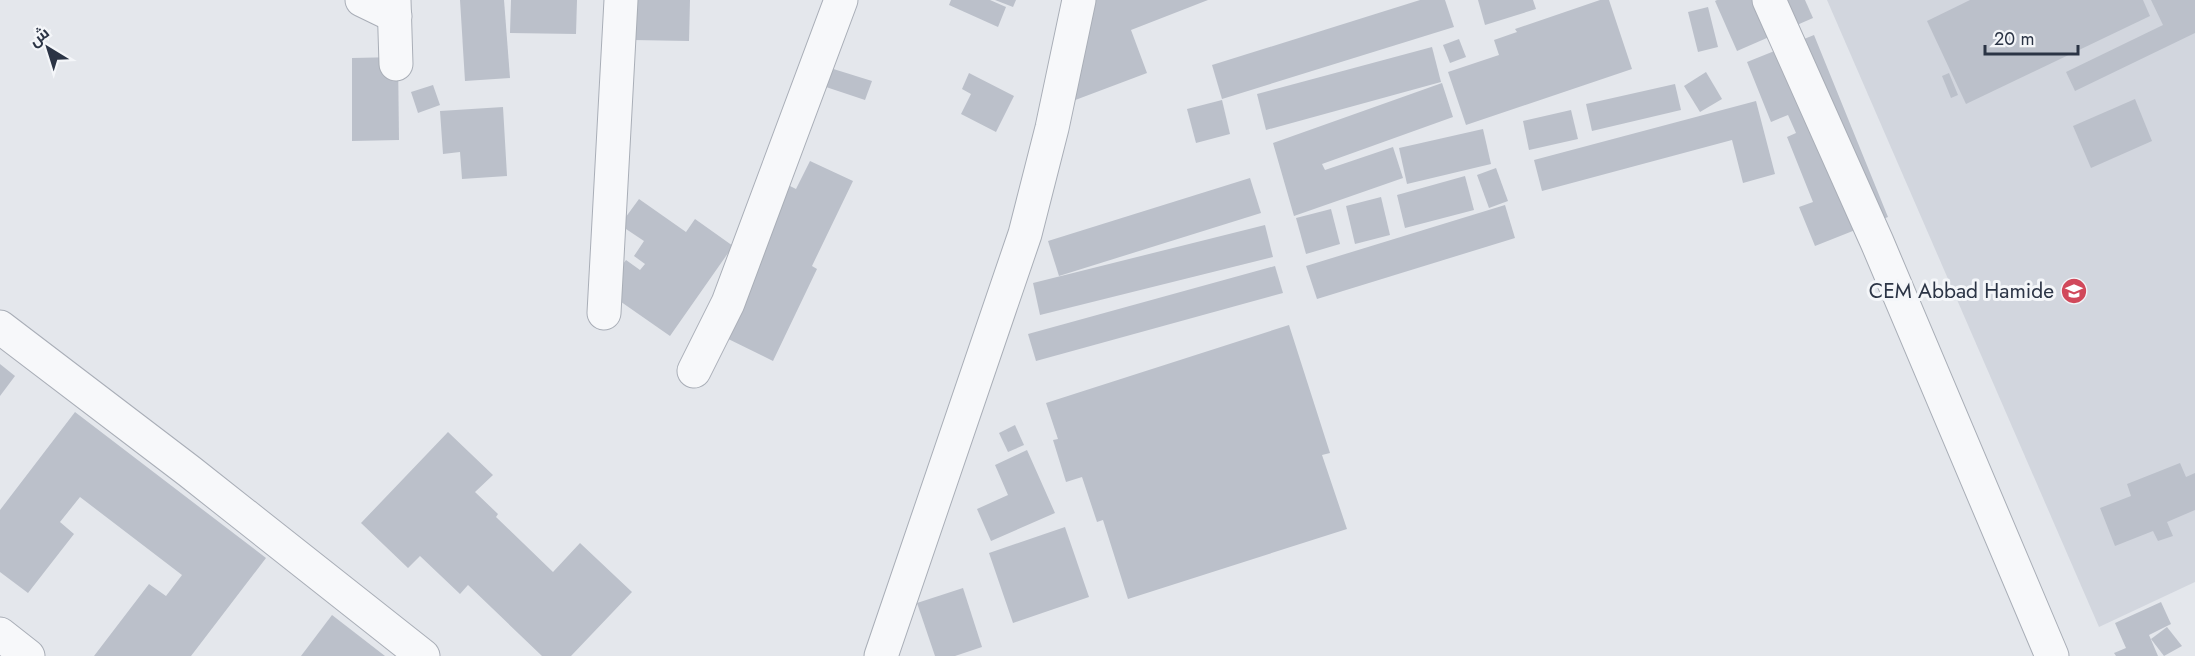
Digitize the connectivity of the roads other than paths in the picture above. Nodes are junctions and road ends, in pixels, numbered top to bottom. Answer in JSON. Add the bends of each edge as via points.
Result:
{"nodes":[{"id":1,"x":362,"y":0,"type":"edge"},
{"id":2,"x":621,"y":0,"type":"edge"},
{"id":3,"x":841,"y":0,"type":"edge"},
{"id":4,"x":1079,"y":0,"type":"edge"},
{"id":5,"x":1769,"y":0,"type":"edge"},
{"id":6,"x":394,"y":8,"type":"edge"},
{"id":7,"x":396,"y":64,"type":"dead end"},
{"id":8,"x":604,"y":313,"type":"dead end"},
{"id":9,"x":0,"y":327,"type":"edge"},
{"id":10,"x":694,"y":371,"type":"dead end"},
{"id":11,"x":0,"y":634,"type":"edge"},
{"id":12,"x":28,"y":656,"type":"edge"},
{"id":13,"x":423,"y":656,"type":"edge"},
{"id":14,"x":881,"y":656,"type":"edge"},
{"id":15,"x":2052,"y":656,"type":"edge"}],
"edges":[{"from":1,"to":6,"type":"street"},
{"from":2,"to":8,"type":"street"},
{"from":3,"to":10,"type":"street","via":[[728,303]]},
{"from":4,"to":14,"type":"street","via":[[1052,128],[1024,234]]},
{"from":5,"to":15,"type":"street","via":[[1877,242]]},
{"from":6,"to":7,"type":"street"},
{"from":9,"to":13,"type":"street"},
{"from":11,"to":12,"type":"street"}]}
